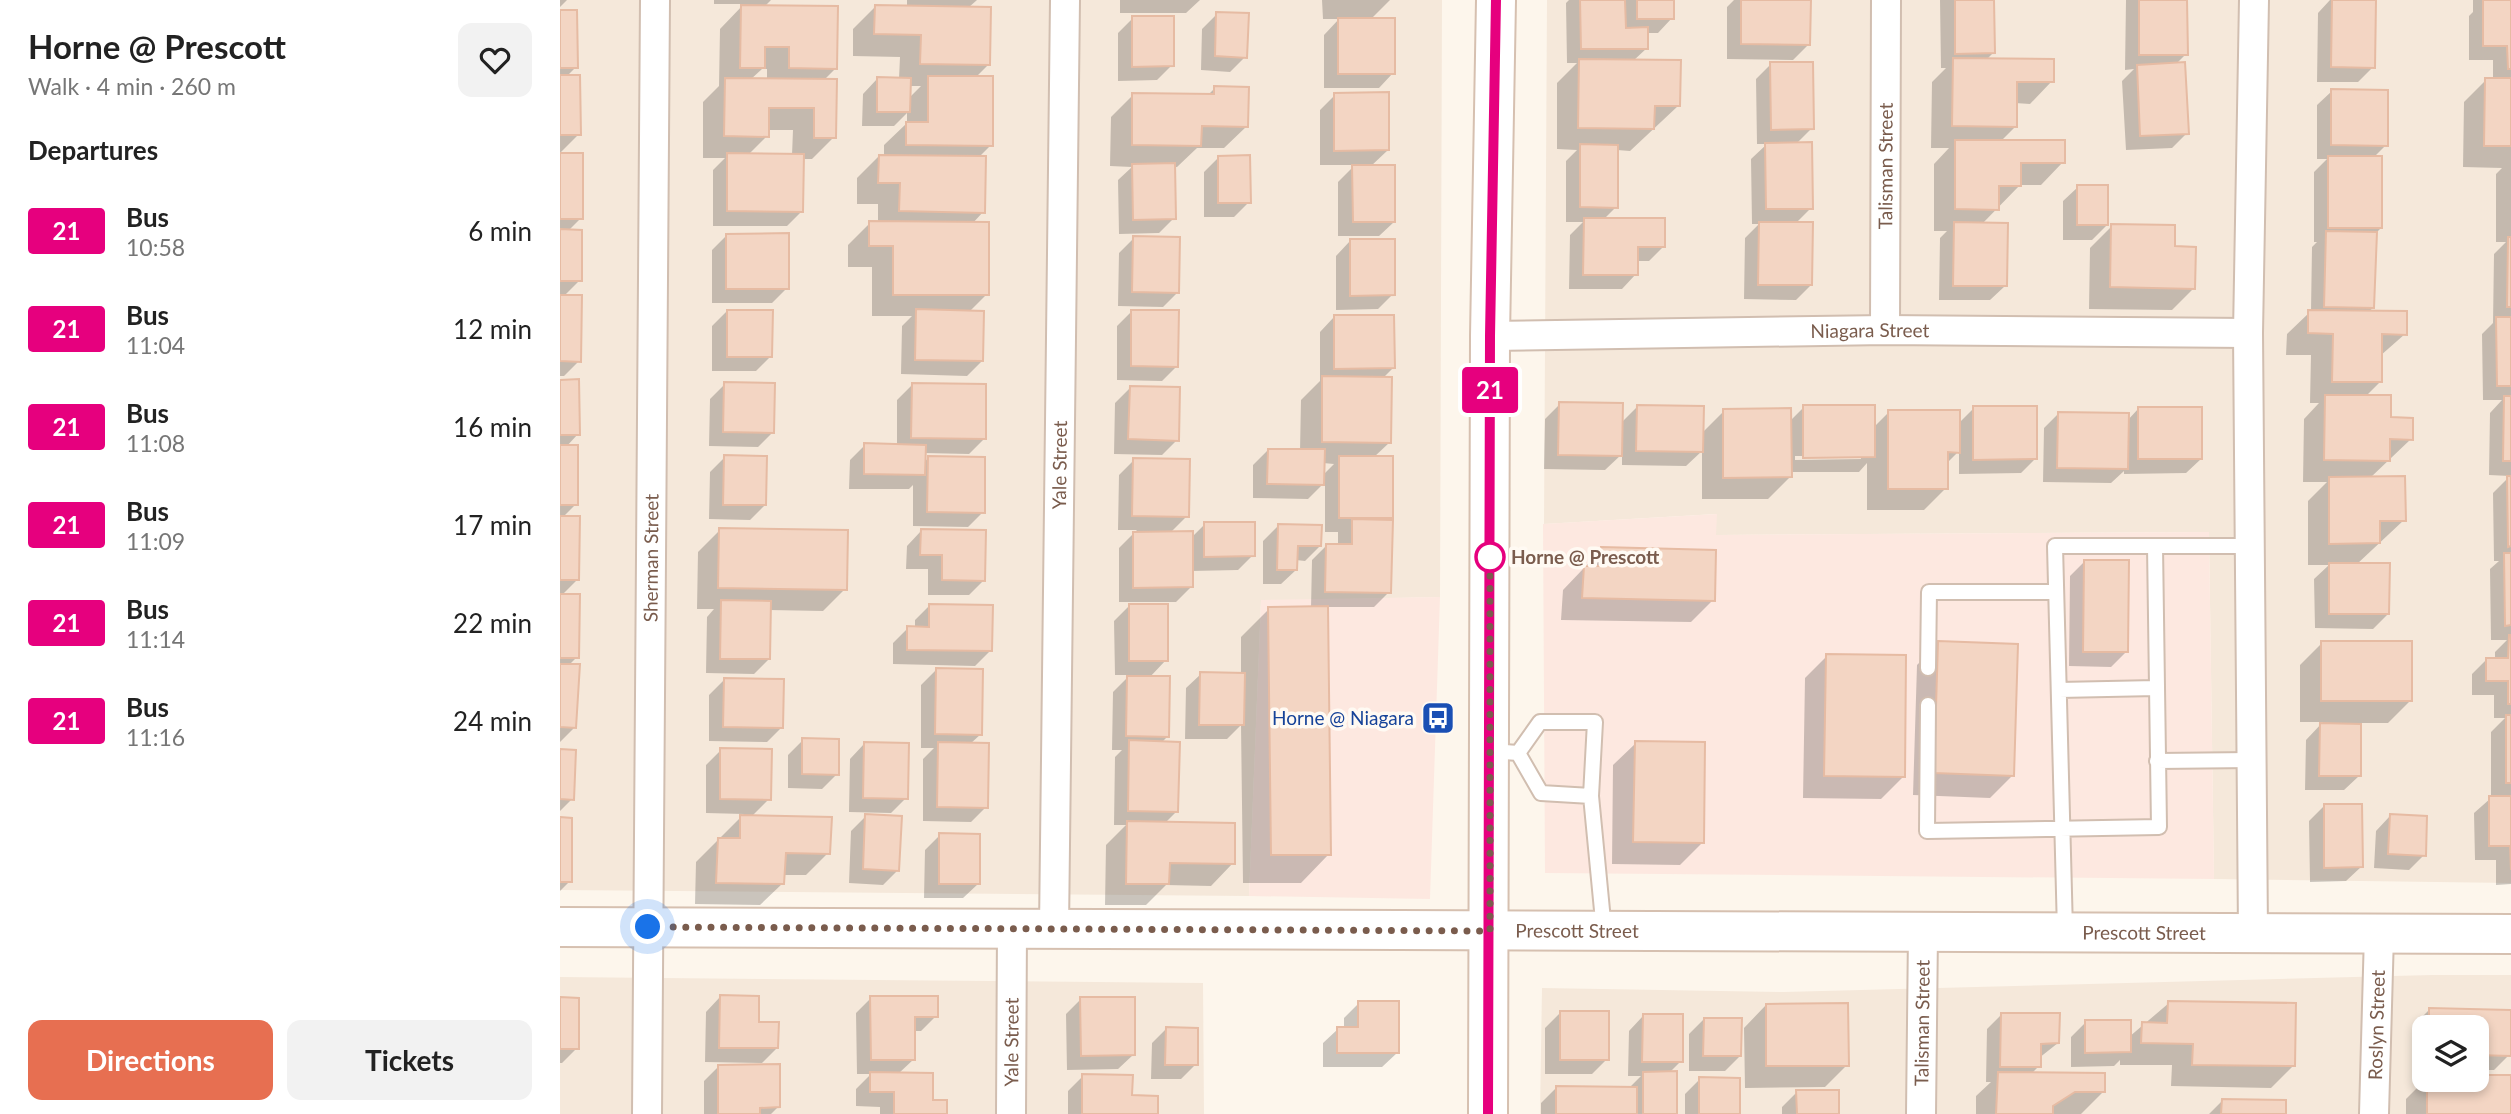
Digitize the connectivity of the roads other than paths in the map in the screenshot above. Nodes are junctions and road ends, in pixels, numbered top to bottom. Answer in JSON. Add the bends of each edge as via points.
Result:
{"nodes":[{"id":1,"x":655,"y":0,"type":"edge"},
{"id":2,"x":1065,"y":0,"type":"edge"},
{"id":3,"x":1496,"y":0,"type":"edge"},
{"id":4,"x":1886,"y":0,"type":"edge"},
{"id":5,"x":2254,"y":0,"type":"edge"},
{"id":6,"x":1885,"y":330,"type":"junction"},
{"id":7,"x":2248,"y":333,"type":"junction"},
{"id":8,"x":1490,"y":336,"type":"junction"},
{"id":9,"x":2155,"y":546,"type":"junction"},
{"id":10,"x":2249,"y":546,"type":"junction"},
{"id":11,"x":2056,"y":592,"type":"junction"},
{"id":12,"x":1927,"y":668,"type":"dead end"},
{"id":13,"x":2156,"y":688,"type":"junction"},
{"id":14,"x":2059,"y":690,"type":"junction"},
{"id":15,"x":1928,"y":705,"type":"dead end"},
{"id":16,"x":1504,"y":752,"type":"junction"},
{"id":17,"x":2252,"y":760,"type":"junction"},
{"id":18,"x":2157,"y":761,"type":"junction"},
{"id":19,"x":1591,"y":796,"type":"junction"},
{"id":20,"x":2063,"y":828,"type":"junction"},
{"id":21,"x":560,"y":927,"type":"edge"},
{"id":22,"x":648,"y":927,"type":"junction"},
{"id":23,"x":1012,"y":929,"type":"junction"},
{"id":24,"x":1054,"y":929,"type":"junction"},
{"id":25,"x":1490,"y":931,"type":"junction"},
{"id":26,"x":1604,"y":932,"type":"junction"},
{"id":27,"x":1923,"y":932,"type":"junction"},
{"id":28,"x":2065,"y":933,"type":"junction"},
{"id":29,"x":2253,"y":933,"type":"junction"},
{"id":30,"x":2379,"y":934,"type":"junction"},
{"id":31,"x":2511,"y":934,"type":"edge"},
{"id":32,"x":647,"y":1114,"type":"edge"},
{"id":33,"x":1011,"y":1114,"type":"edge"},
{"id":34,"x":1488,"y":1114,"type":"edge"},
{"id":35,"x":1922,"y":1114,"type":"edge"},
{"id":36,"x":2374,"y":1114,"type":"edge"}],
"edges":[{"from":1,"to":22,"type":"street","name":"Sherman Street"},
{"from":2,"to":24,"type":"street","name":"Yale Street"},
{"from":3,"to":8,"type":"street"},
{"from":4,"to":6,"type":"street","name":"Talisman Street"},
{"from":5,"to":7,"type":"street"},
{"from":6,"to":7,"type":"street","name":"Niagara Street"},
{"from":6,"to":8,"type":"street","name":"Niagara Street"},
{"from":7,"to":10,"type":"street"},
{"from":8,"to":16,"type":"street"},
{"from":9,"to":10,"type":"lane"},
{"from":9,"to":11,"type":"lane","via":[[2054,546]]},
{"from":9,"to":13,"type":"lane"},
{"from":10,"to":17,"type":"street"},
{"from":11,"to":12,"type":"lane","via":[[1929,592]]},
{"from":11,"to":14,"type":"lane"},
{"from":13,"to":14,"type":"lane"},
{"from":13,"to":18,"type":"lane"},
{"from":14,"to":20,"type":"lane"},
{"from":15,"to":20,"type":"lane","via":[[1927,831]]},
{"from":16,"to":19,"type":"lane","via":[[1541,793]]},
{"from":16,"to":19,"type":"lane","via":[[1540,722],[1595,722]]},
{"from":16,"to":25,"type":"street"},
{"from":17,"to":18,"type":"lane"},
{"from":17,"to":29,"type":"street"},
{"from":18,"to":20,"type":"lane","via":[[2159,827]]},
{"from":19,"to":26,"type":"lane"},
{"from":20,"to":28,"type":"lane"},
{"from":21,"to":22,"type":"street","name":"Prescott Street"},
{"from":22,"to":23,"type":"street","name":"Prescott Street"},
{"from":22,"to":32,"type":"street","name":"Sherman Street"},
{"from":23,"to":24,"type":"street","name":"Prescott Street"},
{"from":23,"to":33,"type":"street","name":"Yale Street"},
{"from":24,"to":25,"type":"street","name":"Prescott Street"},
{"from":25,"to":26,"type":"street","name":"Prescott Street"},
{"from":25,"to":34,"type":"street"},
{"from":26,"to":27,"type":"street","name":"Prescott Street"},
{"from":27,"to":28,"type":"street","name":"Prescott Street"},
{"from":27,"to":35,"type":"street","name":"Talisman Street"},
{"from":28,"to":29,"type":"street","name":"Prescott Street"},
{"from":29,"to":30,"type":"street","name":"Prescott Street"},
{"from":30,"to":31,"type":"street","name":"Prescott Street"},
{"from":30,"to":36,"type":"street","name":"Roslyn Street"}]}
